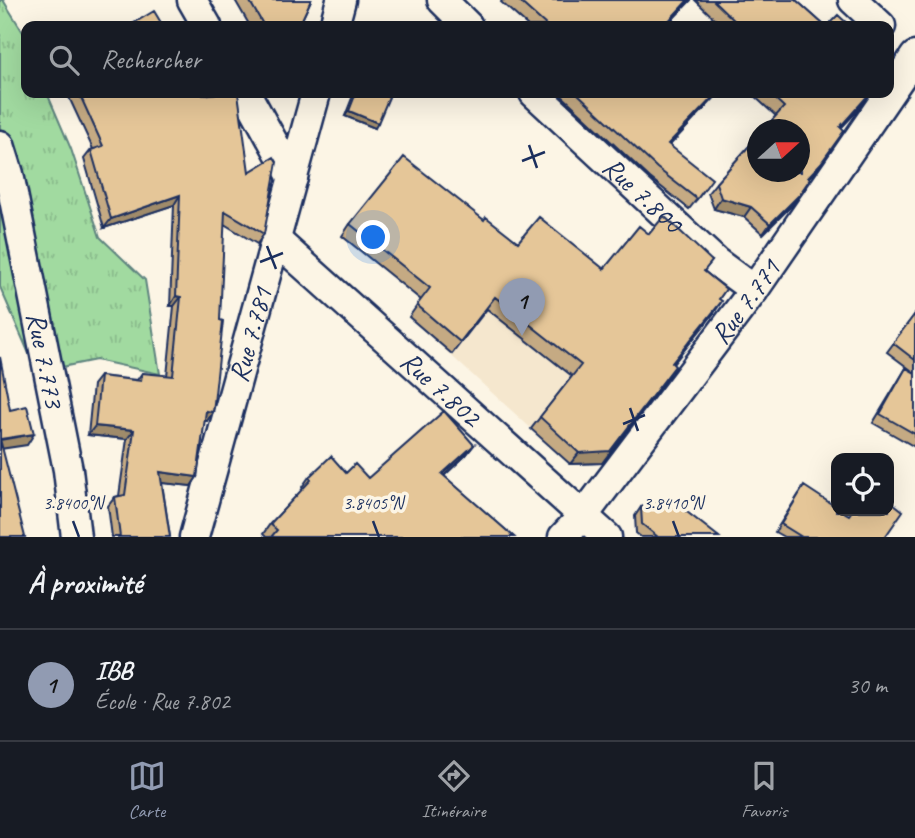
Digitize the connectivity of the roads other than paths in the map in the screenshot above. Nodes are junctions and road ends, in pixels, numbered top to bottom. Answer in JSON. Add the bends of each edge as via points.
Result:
{"nodes":[{"id":1,"x":192,"y":0,"type":"edge"},
{"id":2,"x":341,"y":0,"type":"edge"},
{"id":3,"x":442,"y":0,"type":"edge"},
{"id":4,"x":853,"y":0,"type":"edge"},
{"id":5,"x":204,"y":21,"type":"edge"},
{"id":6,"x":335,"y":21,"type":"edge"},
{"id":7,"x":463,"y":21,"type":"edge"},
{"id":8,"x":876,"y":21,"type":"edge"},
{"id":9,"x":894,"y":39,"type":"edge"},
{"id":10,"x":915,"y":58,"type":"edge"},
{"id":11,"x":894,"y":88,"type":"edge"},
{"id":12,"x":249,"y":98,"type":"edge"},
{"id":13,"x":315,"y":98,"type":"edge"},
{"id":14,"x":539,"y":98,"type":"edge"},
{"id":15,"x":887,"y":98,"type":"edge"},
{"id":16,"x":0,"y":145,"type":"edge"},
{"id":17,"x":293,"y":178,"type":"junction"},
{"id":18,"x":276,"y":240,"type":"junction"},
{"id":19,"x":754,"y":290,"type":"junction"},
{"id":20,"x":583,"y":515,"type":"junction"},
{"id":21,"x":76,"y":537,"type":"edge"},
{"id":22,"x":194,"y":537,"type":"edge"},
{"id":23,"x":563,"y":537,"type":"edge"},
{"id":24,"x":607,"y":537,"type":"edge"}],
"edges":[{"from":1,"to":5,"type":"street"},
{"from":2,"to":6,"type":"street"},
{"from":3,"to":7,"type":"street"},
{"from":4,"to":8,"type":"street"},
{"from":9,"to":10,"type":"street"},
{"from":10,"to":11,"type":"street","name":"Rue 7.771"},
{"from":12,"to":17,"type":"street"},
{"from":13,"to":17,"type":"street","name":"Rue 7.781"},
{"from":14,"to":19,"type":"street","name":"Rue 7.800","via":[[716,262]]},
{"from":15,"to":19,"type":"street","name":"Rue 7.771"},
{"from":16,"to":21,"type":"street","name":"Rue 7.773","via":[[68,470]]},
{"from":17,"to":18,"type":"street","name":"Rue 7.781"},
{"from":18,"to":20,"type":"street","name":"Rue 7.802"},
{"from":18,"to":22,"type":"street","name":"Rue 7.781"},
{"from":19,"to":20,"type":"street","name":"Rue 7.771"},
{"from":20,"to":23,"type":"street","name":"Rue 7.771"},
{"from":20,"to":24,"type":"street","name":"Rue 7.802"}]}
